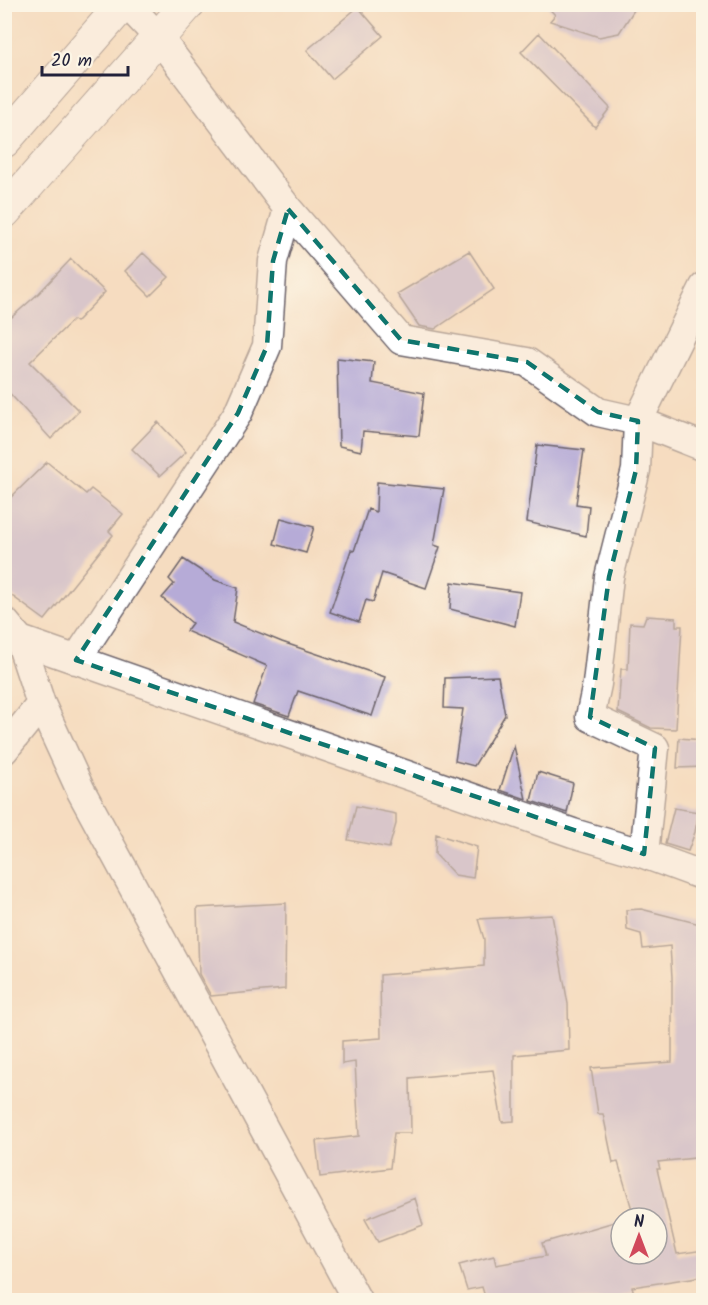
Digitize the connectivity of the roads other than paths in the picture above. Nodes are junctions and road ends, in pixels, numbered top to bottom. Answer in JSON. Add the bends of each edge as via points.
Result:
{"nodes":[{"id":1,"x":125,"y":4,"type":"edge"},
{"id":2,"x":188,"y":4,"type":"edge"},
{"id":3,"x":159,"y":38,"type":"junction"},
{"id":4,"x":4,"y":141,"type":"edge"},
{"id":5,"x":288,"y":209,"type":"junction"},
{"id":6,"x":4,"y":212,"type":"edge"},
{"id":7,"x":704,"y":287,"type":"edge"},
{"id":8,"x":638,"y":421,"type":"junction"},
{"id":9,"x":704,"y":447,"type":"edge"},
{"id":10,"x":12,"y":631,"type":"edge"},
{"id":11,"x":76,"y":660,"type":"junction"},
{"id":12,"x":41,"y":704,"type":"junction"},
{"id":13,"x":4,"y":750,"type":"edge"},
{"id":14,"x":644,"y":854,"type":"junction"},
{"id":15,"x":704,"y":876,"type":"edge"},
{"id":16,"x":357,"y":1300,"type":"edge"}],
"edges":[{"from":1,"to":3,"type":"street"},
{"from":1,"to":4,"type":"highway"},
{"from":2,"to":3,"type":"highway"},
{"from":3,"to":5,"type":"street"},
{"from":3,"to":6,"type":"highway"},
{"from":5,"to":8,"type":"street","via":[[400,340],[527,362],[598,412]]},
{"from":5,"to":11,"type":"street","via":[[273,261],[267,346],[238,413]]},
{"from":7,"to":8,"type":"street"},
{"from":8,"to":9,"type":"street"},
{"from":8,"to":14,"type":"street","via":[[636,470],[609,577],[590,717],[655,748]]},
{"from":10,"to":11,"type":"street"},
{"from":10,"to":12,"type":"street"},
{"from":11,"to":14,"type":"street","via":[[573,833]]},
{"from":12,"to":13,"type":"street"},
{"from":12,"to":16,"type":"street","via":[[81,791]]},
{"from":14,"to":15,"type":"street"}]}
